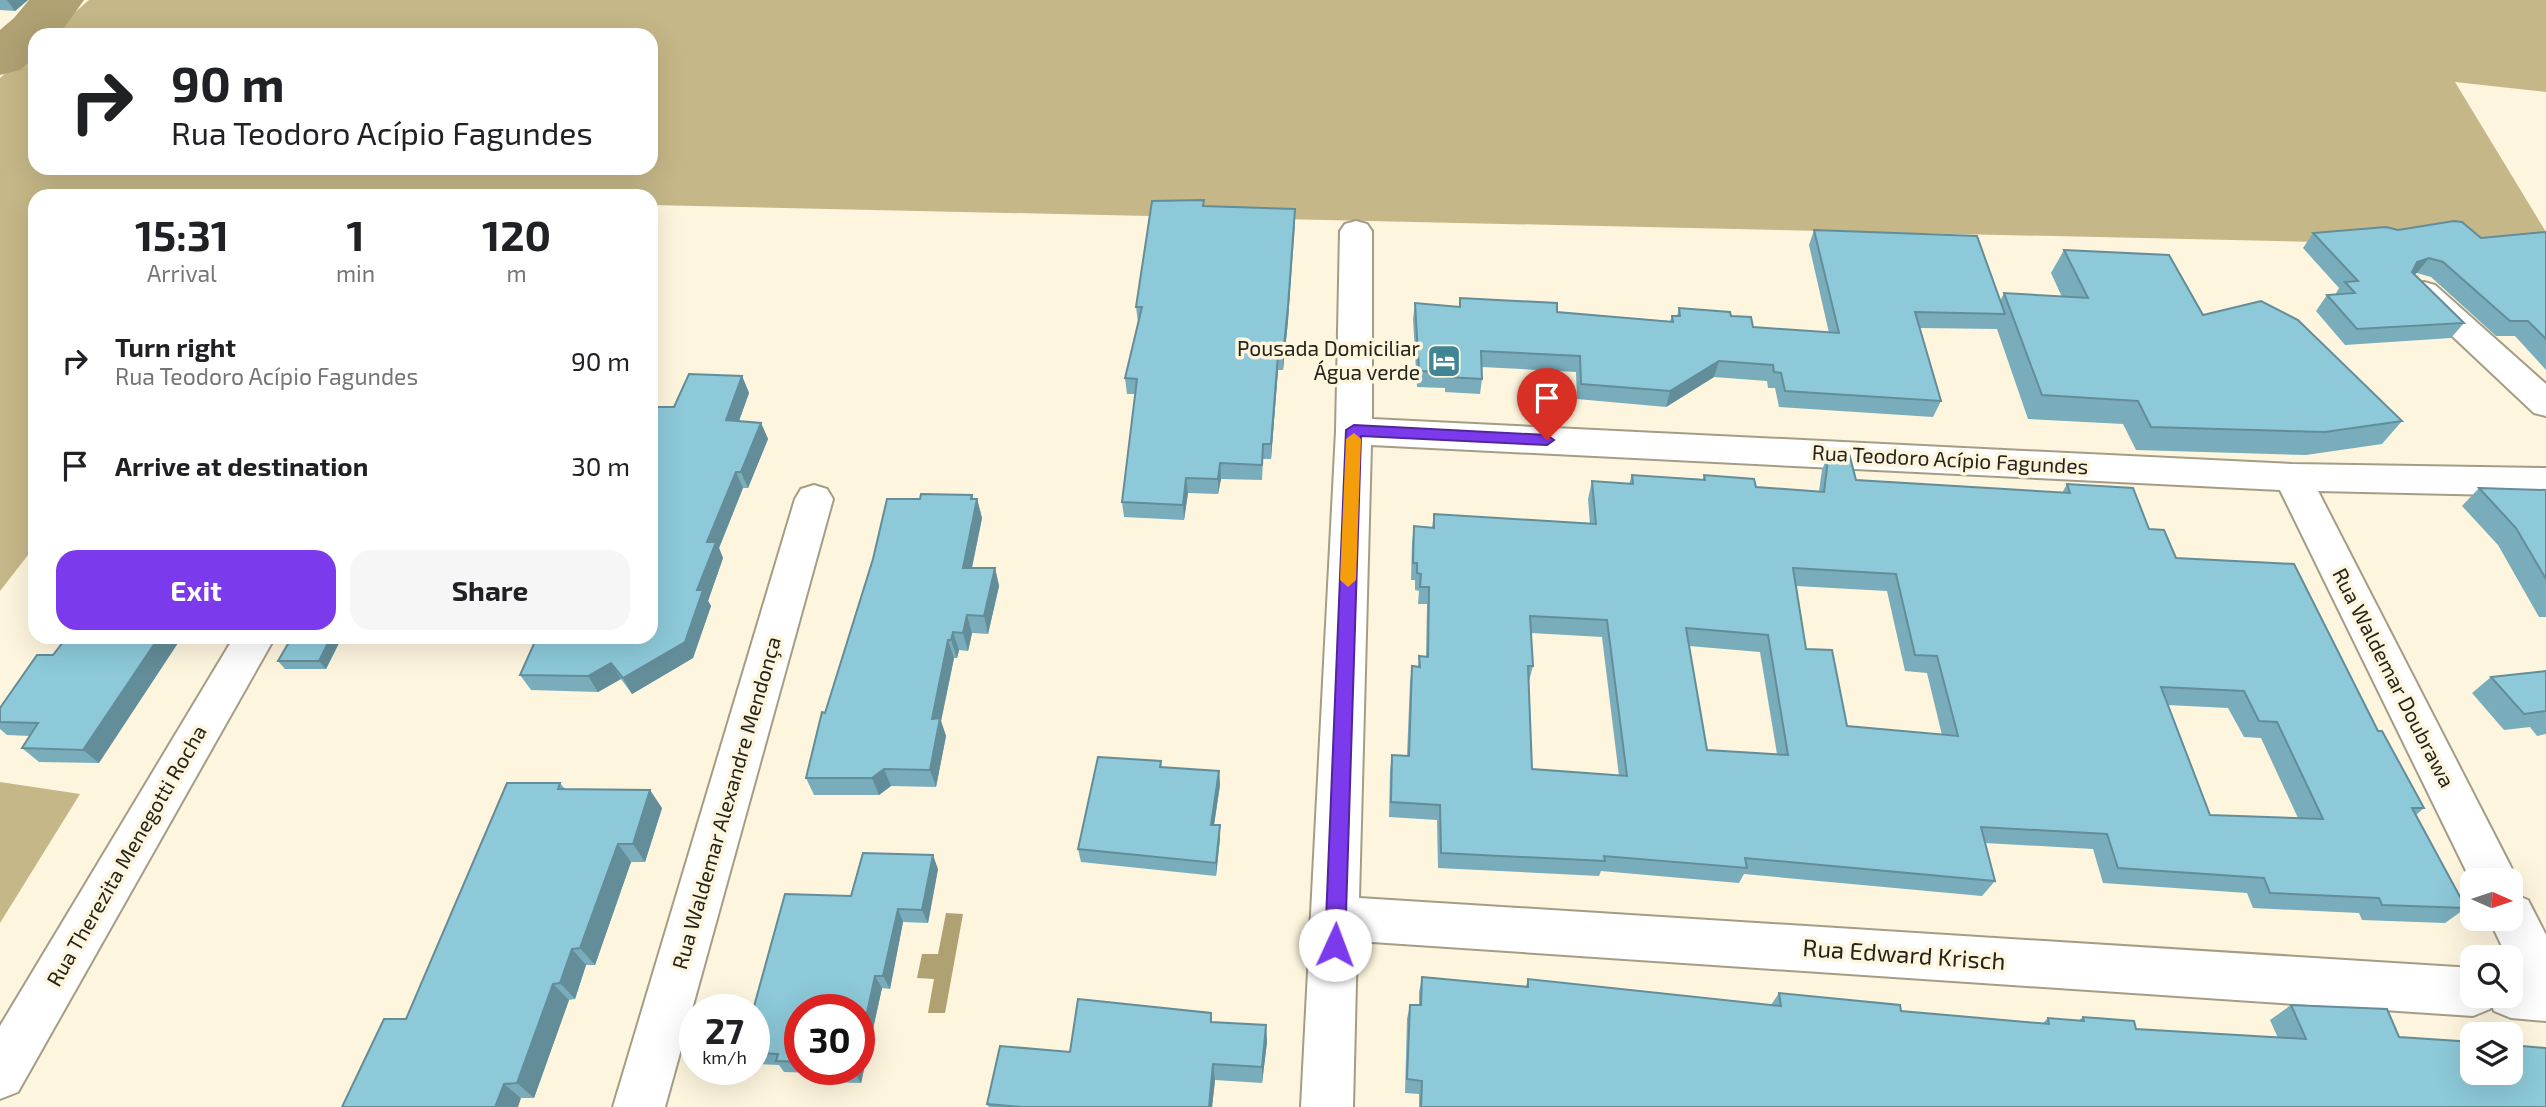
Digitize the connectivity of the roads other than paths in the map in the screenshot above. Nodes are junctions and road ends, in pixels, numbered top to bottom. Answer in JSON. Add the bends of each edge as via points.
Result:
{"nodes":[{"id":1,"x":1356,"y":231,"type":"dead end"},
{"id":2,"x":2418,"y":286,"type":"edge"},
{"id":3,"x":2546,"y":404,"type":"edge"},
{"id":4,"x":1354,"y":430,"type":"junction"},
{"id":5,"x":2292,"y":477,"type":"junction"},
{"id":6,"x":2546,"y":482,"type":"edge"},
{"id":7,"x":814,"y":499,"type":"dead end"},
{"id":8,"x":251,"y":644,"type":"edge"},
{"id":9,"x":2488,"y":868,"type":"edge"},
{"id":10,"x":1336,"y":918,"type":"junction"},
{"id":11,"x":2519,"y":931,"type":"edge"},
{"id":12,"x":2546,"y":985,"type":"edge"},
{"id":13,"x":2460,"y":991,"type":"edge"},
{"id":14,"x":2523,"y":995,"type":"edge"},
{"id":15,"x":2546,"y":997,"type":"edge"},
{"id":16,"x":0,"y":1074,"type":"edge"},
{"id":17,"x":639,"y":1107,"type":"edge"},
{"id":18,"x":1327,"y":1107,"type":"edge"}],
"edges":[{"from":1,"to":4,"type":"street"},
{"from":2,"to":3,"type":"street"},
{"from":4,"to":5,"type":"street","name":"Rua Teodoro Acípio Fagundes"},
{"from":4,"to":10,"type":"street"},
{"from":5,"to":6,"type":"street","name":"Rua Teodoro Acípio Fagundes"},
{"from":5,"to":9,"type":"street","name":"Rua Waldemar Doubrawa"},
{"from":7,"to":17,"type":"street","name":"Rua Waldemar Alexandre Mendonça"},
{"from":8,"to":16,"type":"street","name":"Rua Therezita Menegotti Rocha"},
{"from":10,"to":13,"type":"street","name":"Rua Edward Krisch"},
{"from":10,"to":18,"type":"street"},
{"from":11,"to":12,"type":"street"},
{"from":14,"to":15,"type":"street"}]}
